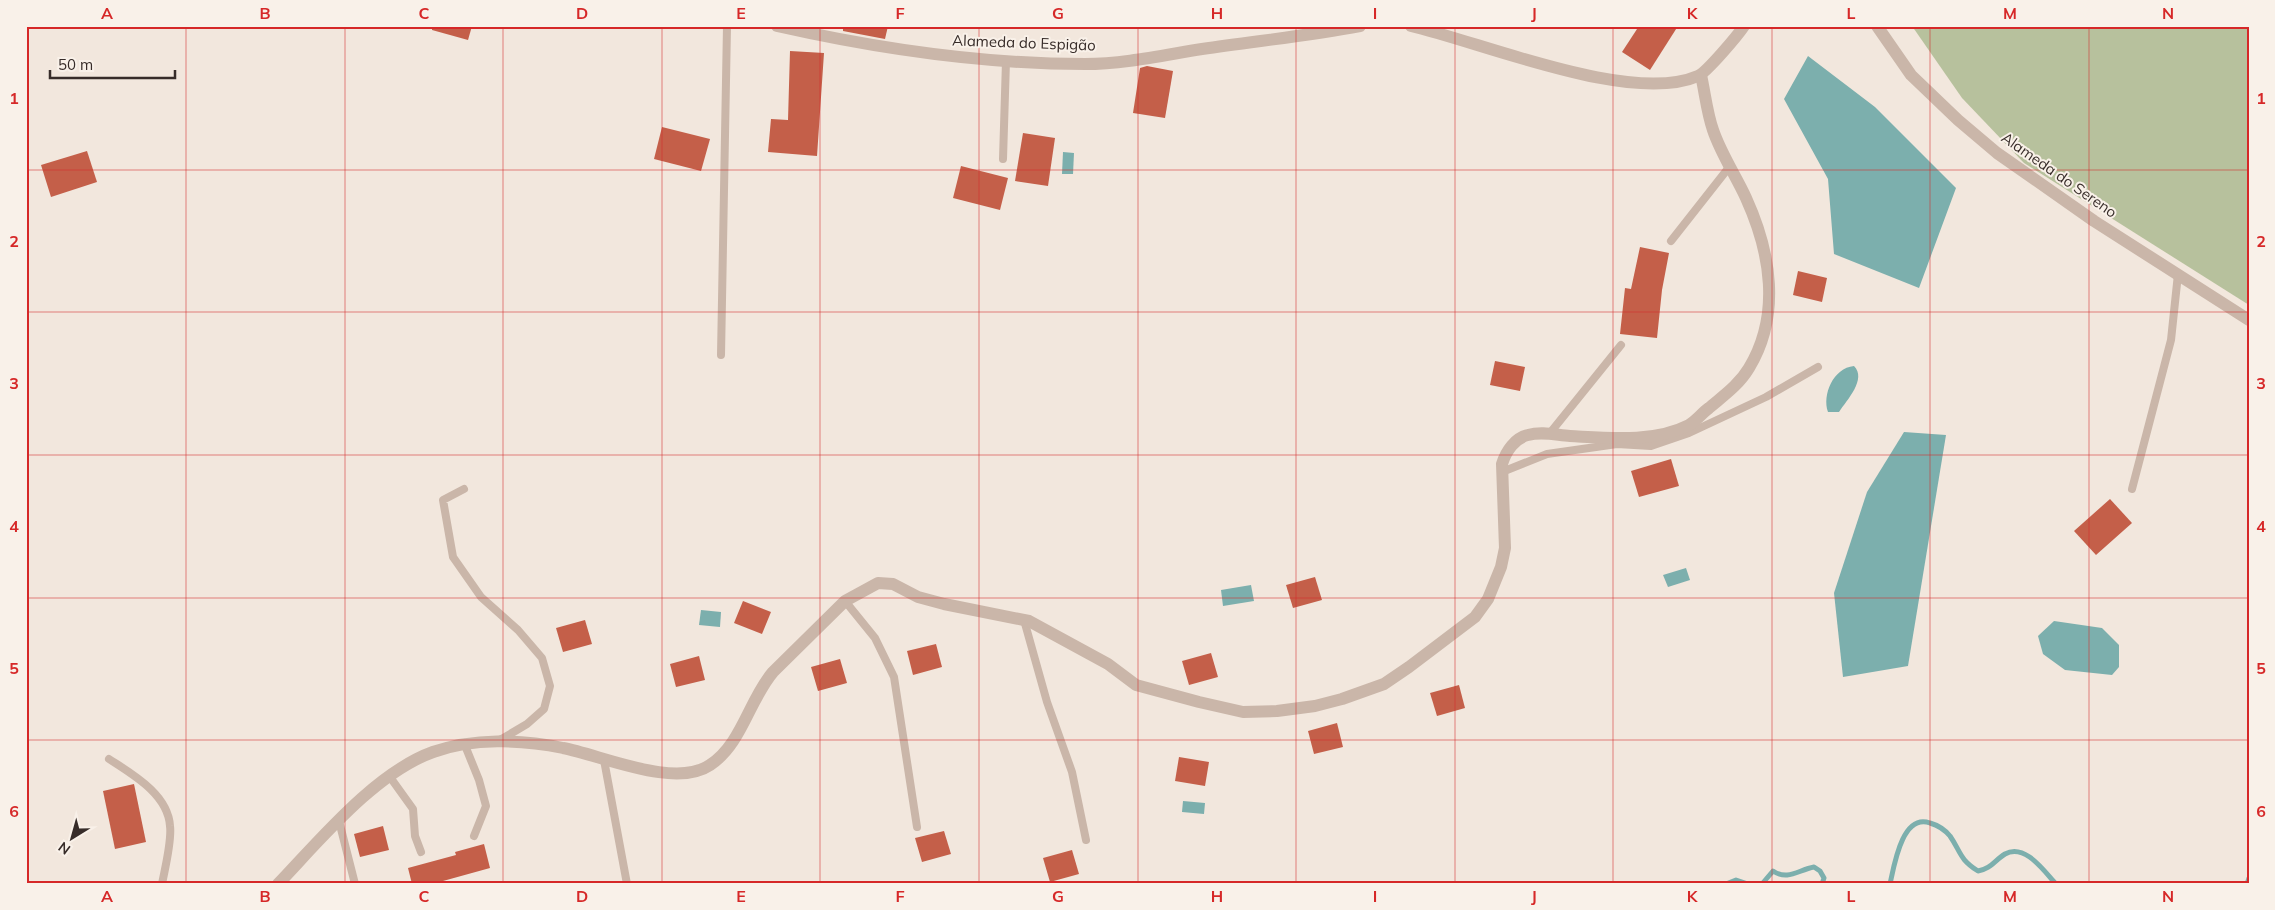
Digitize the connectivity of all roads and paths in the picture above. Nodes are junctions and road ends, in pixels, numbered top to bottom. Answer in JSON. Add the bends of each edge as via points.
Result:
{"nodes":[{"id":1,"x":727,"y":26,"type":"edge"},
{"id":2,"x":777,"y":26,"type":"edge"},
{"id":3,"x":1360,"y":26,"type":"edge"},
{"id":4,"x":1411,"y":26,"type":"edge"},
{"id":5,"x":1744,"y":26,"type":"edge"},
{"id":6,"x":1877,"y":26,"type":"edge"},
{"id":7,"x":1006,"y":61,"type":"junction"},
{"id":8,"x":1701,"y":75,"type":"junction"},
{"id":9,"x":1003,"y":159,"type":"dead end"},
{"id":10,"x":1730,"y":166,"type":"junction"},
{"id":11,"x":1671,"y":241,"type":"dead end"},
{"id":12,"x":2178,"y":274,"type":"junction"},
{"id":13,"x":2249,"y":320,"type":"edge"},
{"id":14,"x":1622,"y":345,"type":"dead end"},
{"id":15,"x":721,"y":354,"type":"dead end"},
{"id":16,"x":1818,"y":367,"type":"dead end"},
{"id":17,"x":1550,"y":433,"type":"junction"},
{"id":18,"x":1502,"y":472,"type":"junction"},
{"id":19,"x":464,"y":489,"type":"dead end"},
{"id":20,"x":2132,"y":489,"type":"dead end"},
{"id":21,"x":845,"y":601,"type":"junction"},
{"id":22,"x":1024,"y":620,"type":"junction"},
{"id":23,"x":498,"y":741,"type":"junction"},
{"id":24,"x":464,"y":743,"type":"junction"},
{"id":25,"x":109,"y":759,"type":"dead end"},
{"id":26,"x":604,"y":760,"type":"junction"},
{"id":27,"x":390,"y":777,"type":"junction"},
{"id":28,"x":339,"y":821,"type":"junction"},
{"id":29,"x":917,"y":827,"type":"dead end"},
{"id":30,"x":474,"y":836,"type":"dead end"},
{"id":31,"x":1086,"y":840,"type":"dead end"},
{"id":32,"x":421,"y":852,"type":"dead end"},
{"id":33,"x":162,"y":884,"type":"edge"},
{"id":34,"x":278,"y":884,"type":"edge"},
{"id":35,"x":356,"y":884,"type":"edge"},
{"id":36,"x":627,"y":884,"type":"edge"}],
"edges":[{"from":1,"to":15,"type":"lane"},
{"from":2,"to":7,"type":"street","name":"Alameda do Espigão","via":[[877,48]]},
{"from":3,"to":7,"type":"street","name":"Alameda do Espigão","via":[[1087,64]]},
{"from":4,"to":8,"type":"street","via":[[1562,69],[1629,83],[1676,84]]},
{"from":5,"to":8,"type":"street"},
{"from":6,"to":12,"type":"street","name":"Alameda do Sereno","via":[[1911,75],[1997,153],[2094,222]]},
{"from":7,"to":9,"type":"lane"},
{"from":8,"to":10,"type":"street","via":[[1713,131]]},
{"from":10,"to":11,"type":"lane"},
{"from":10,"to":17,"type":"street","via":[[1750,209],[1771,287],[1764,336],[1748,370],[1730,391],[1691,424],[1673,431],[1652,436],[1619,437]]},
{"from":12,"to":13,"type":"street","name":"Alameda do Sereno"},
{"from":12,"to":20,"type":"lane","via":[[2171,340]]},
{"from":14,"to":17,"type":"lane"},
{"from":16,"to":18,"type":"lane","via":[[1766,397],[1689,433],[1651,446],[1617,444],[1548,454]]},
{"from":17,"to":18,"type":"street","via":[[1520,438],[1506,452]]},
{"from":18,"to":22,"type":"street","via":[[1505,548],[1488,599],[1475,617],[1384,684],[1342,699],[1277,711],[1243,712],[1200,702],[1136,685],[1108,664]]},
{"from":19,"to":23,"type":"lane","via":[[443,500],[453,557],[481,596],[518,630],[542,658],[550,686],[544,709],[527,724]]},
{"from":21,"to":22,"type":"street","via":[[878,582],[893,584],[918,597]]},
{"from":21,"to":26,"type":"street","via":[[764,683],[728,750],[710,766],[695,771],[663,772]]},
{"from":21,"to":29,"type":"lane","via":[[875,638],[894,677]]},
{"from":22,"to":31,"type":"lane","via":[[1072,772]]},
{"from":23,"to":24,"type":"street"},
{"from":23,"to":26,"type":"street","via":[[562,747]]},
{"from":24,"to":27,"type":"street","via":[[431,753]]},
{"from":24,"to":30,"type":"lane","via":[[486,806]]},
{"from":25,"to":33,"type":"lane","via":[[142,781],[163,804],[170,825]]},
{"from":26,"to":36,"type":"lane"},
{"from":27,"to":28,"type":"street"},
{"from":27,"to":32,"type":"lane","via":[[413,809],[415,836]]},
{"from":28,"to":34,"type":"street"},
{"from":28,"to":35,"type":"lane"}]}
